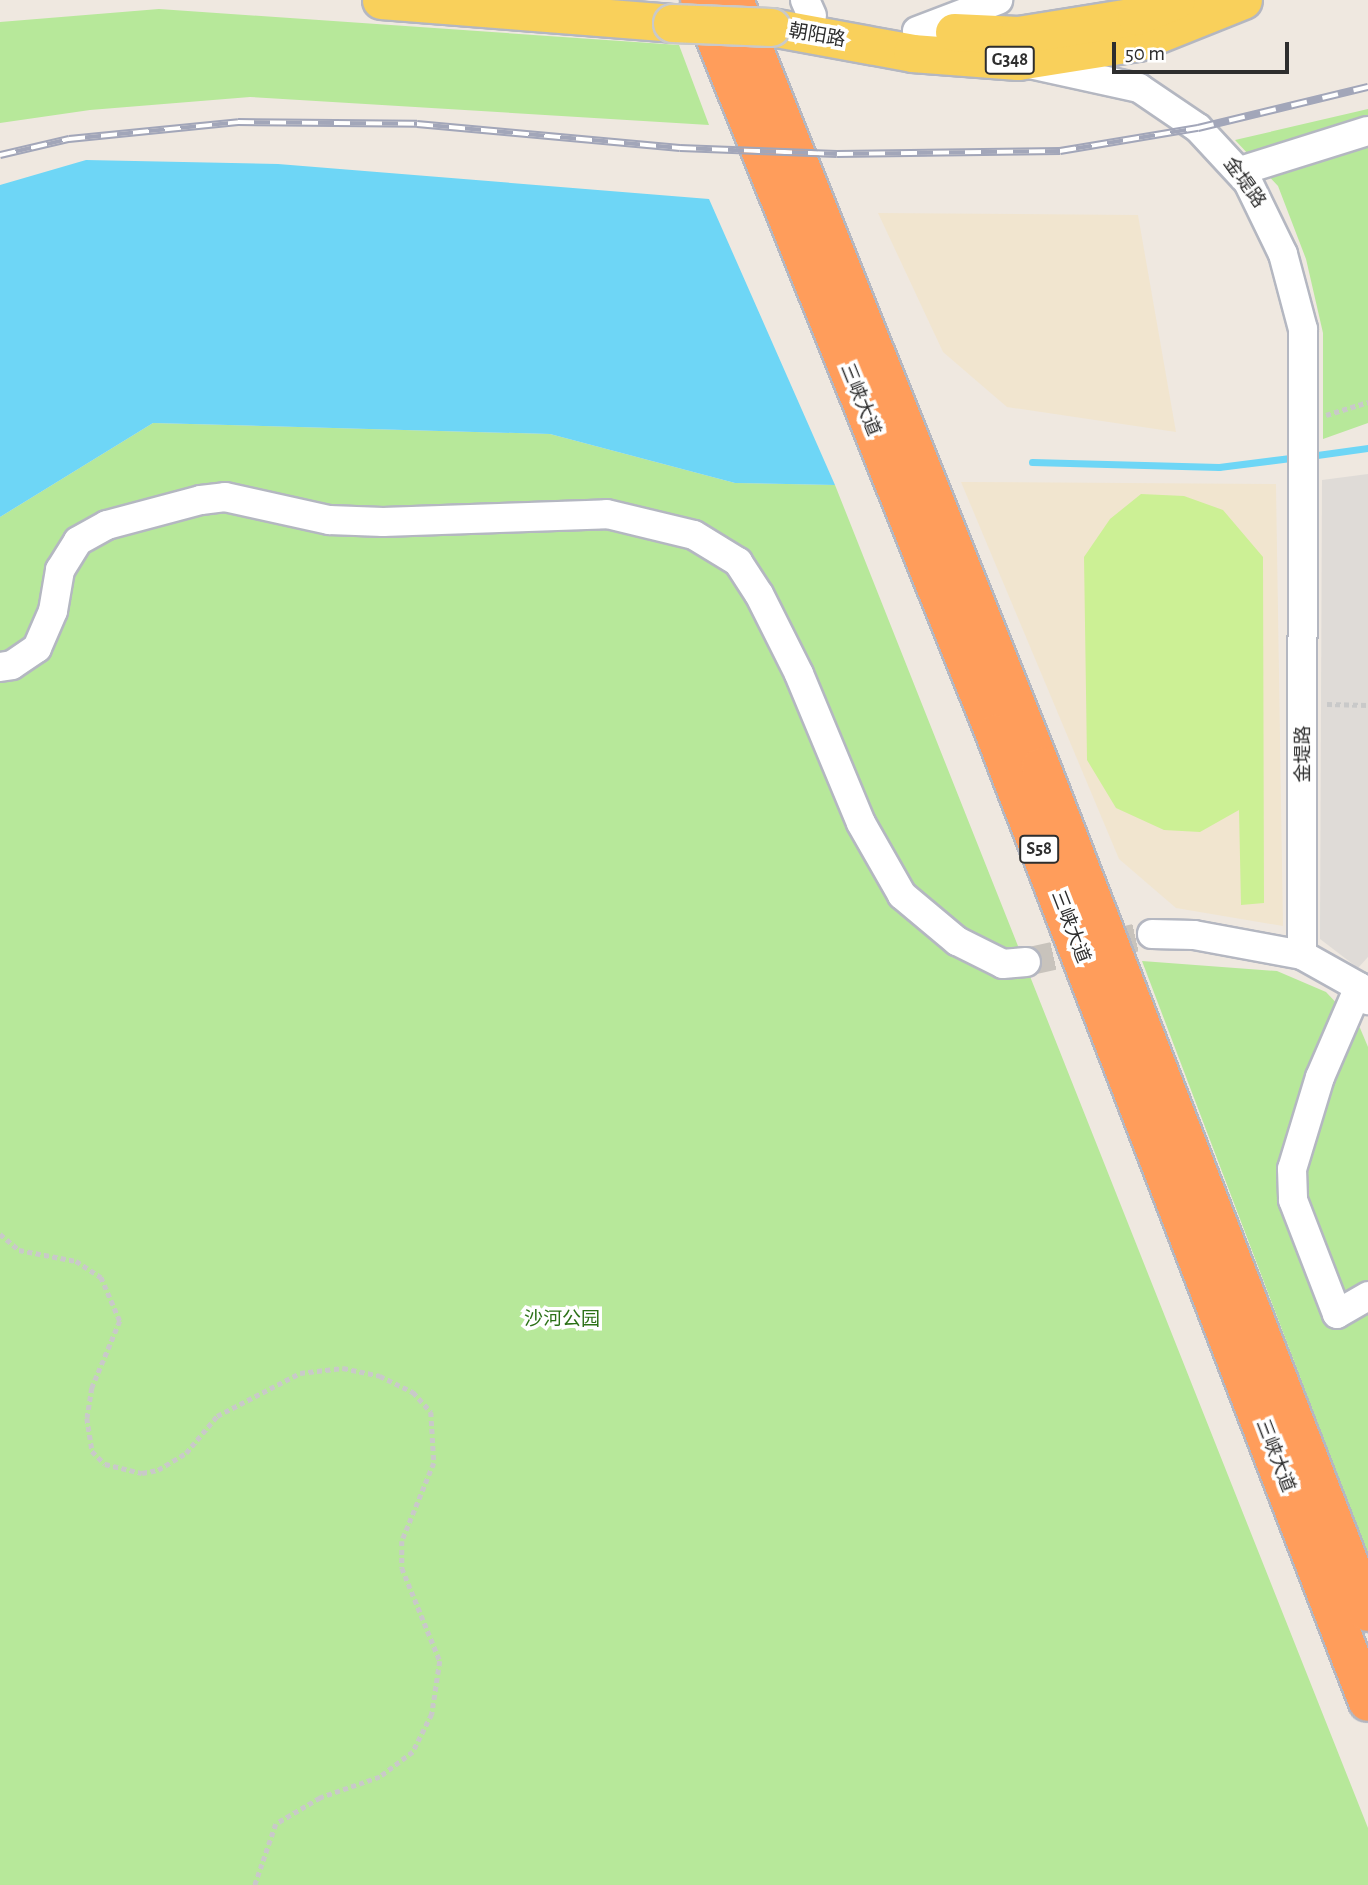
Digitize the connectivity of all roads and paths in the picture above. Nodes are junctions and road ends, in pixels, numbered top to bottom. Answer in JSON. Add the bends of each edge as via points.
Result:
{"nodes":[{"id":1,"x":381,"y":0,"type":"edge"},
{"id":2,"x":998,"y":0,"type":"edge"},
{"id":3,"x":1176,"y":0,"type":"edge"},
{"id":4,"x":1243,"y":0,"type":"edge"},
{"id":5,"x":679,"y":8,"type":"edge"},
{"id":6,"x":808,"y":8,"type":"edge"},
{"id":7,"x":756,"y":11,"type":"edge"},
{"id":8,"x":917,"y":31,"type":"junction"},
{"id":9,"x":1018,"y":61,"type":"junction"},
{"id":10,"x":1368,"y":131,"type":"edge"},
{"id":11,"x":1240,"y":171,"type":"junction"},
{"id":12,"x":1368,"y":402,"type":"edge"},
{"id":13,"x":1305,"y":429,"type":"junction"},
{"id":14,"x":0,"y":667,"type":"edge"},
{"id":15,"x":1304,"y":703,"type":"junction"},
{"id":16,"x":1368,"y":705,"type":"edge"},
{"id":17,"x":1152,"y":934,"type":"tunnel mouth"},
{"id":18,"x":1303,"y":955,"type":"junction"},
{"id":19,"x":1026,"y":962,"type":"tunnel mouth"},
{"id":20,"x":1363,"y":994,"type":"edge"},
{"id":21,"x":0,"y":1234,"type":"edge"},
{"id":22,"x":1368,"y":1296,"type":"edge"},
{"id":23,"x":1368,"y":1612,"type":"edge"},
{"id":24,"x":1368,"y":1702,"type":"edge"},
{"id":25,"x":255,"y":1885,"type":"edge"}],
"edges":[{"from":1,"to":5,"type":"main road","name":"朝阳路","number":"G348"},
{"from":2,"to":8,"type":"street"},
{"from":3,"to":8,"type":"main road","name":"朝阳路","number":"G348","via":[[1136,16],[1018,34]]},
{"from":4,"to":9,"type":"main road","name":"朝阳路","number":"G348","via":[[1138,42]]},
{"from":5,"to":7,"type":"main road","name":"朝阳路","number":"G348","bridge":true},
{"from":5,"to":24,"type":"highway","name":"三峡大道","number":"S58","via":[[1000,747]]},
{"from":6,"to":7,"type":"main road","name":"朝阳路","number":"G348"},
{"from":6,"to":8,"type":"main road","name":"朝阳路","number":"G348"},
{"from":7,"to":9,"type":"main road","name":"朝阳路","number":"G348","via":[[912,53]]},
{"from":7,"to":23,"type":"highway","name":"三峡大道","number":"S58"},
{"from":9,"to":11,"type":"street","name":"金堤路","via":[[1139,88],[1198,128]]},
{"from":10,"to":11,"type":"street"},
{"from":11,"to":13,"type":"street","name":"金堤路","via":[[1283,254],[1303,329]]},
{"from":12,"to":13,"type":"path"},
{"from":13,"to":15,"type":"street","name":"金堤路"},
{"from":14,"to":19,"type":"street","via":[[12,665],[37,648],[53,611],[60,570],[78,541],[107,525],[201,500],[225,497],[328,520],[383,522],[607,514],[694,535],[738,562],[759,594],[799,674],[861,823],[902,895],[957,941],[1003,964]]},
{"from":15,"to":16,"type":"path"},
{"from":15,"to":18,"type":"street","name":"金堤路"},
{"from":17,"to":18,"type":"street","via":[[1194,935]]},
{"from":18,"to":20,"type":"street"},
{"from":20,"to":22,"type":"street","via":[[1320,1077],[1292,1169],[1293,1200],[1337,1314]]},
{"from":21,"to":25,"type":"path","via":[[19,1250],[76,1261],[101,1277],[120,1321],[92,1388],[87,1418],[92,1451],[105,1464],[142,1472],[158,1470],[186,1453],[217,1416],[300,1373],[342,1368],[380,1376],[413,1392],[431,1412],[434,1463],[402,1541],[402,1568],[440,1661],[432,1714],[413,1752],[380,1777],[320,1798],[276,1824]]}]}
